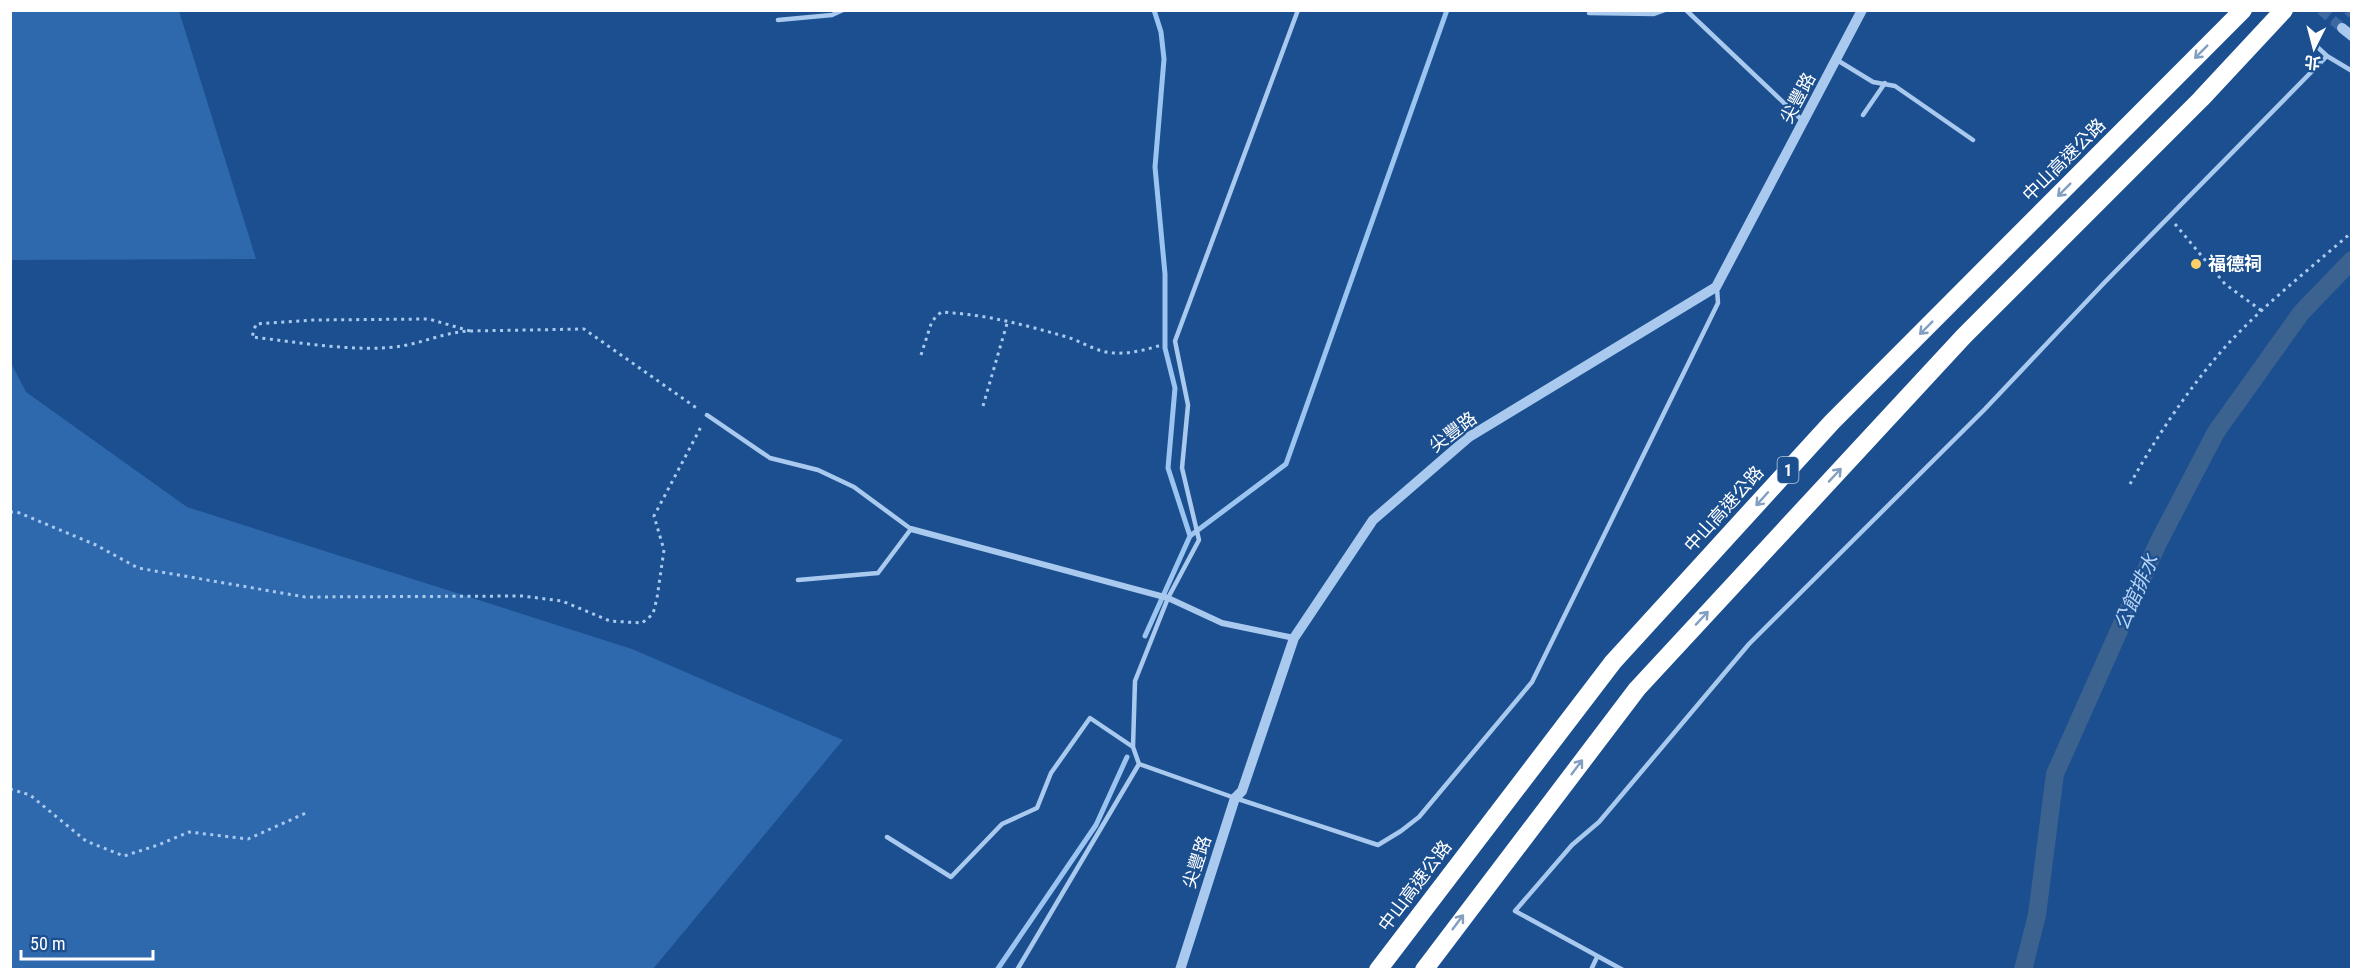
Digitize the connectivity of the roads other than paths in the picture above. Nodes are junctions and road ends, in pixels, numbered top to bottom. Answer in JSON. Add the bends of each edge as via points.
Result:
{"nodes":[{"id":1,"x":843,"y":10,"type":"edge"},
{"id":2,"x":1298,"y":10,"type":"edge"},
{"id":3,"x":1665,"y":10,"type":"edge"},
{"id":4,"x":1686,"y":10,"type":"edge"},
{"id":5,"x":1862,"y":10,"type":"edge"},
{"id":6,"x":2243,"y":10,"type":"edge"},
{"id":7,"x":2284,"y":10,"type":"edge"},
{"id":8,"x":1589,"y":13,"type":"dead end"},
{"id":9,"x":778,"y":20,"type":"dead end"},
{"id":10,"x":2342,"y":28,"type":"tunnel mouth"},
{"id":11,"x":2352,"y":36,"type":"edge"},
{"id":12,"x":2313,"y":42,"type":"dead end"},
{"id":13,"x":2327,"y":56,"type":"junction"},
{"id":14,"x":1837,"y":60,"type":"junction"},
{"id":15,"x":2352,"y":71,"type":"edge"},
{"id":16,"x":1884,"y":83,"type":"junction"},
{"id":17,"x":1863,"y":115,"type":"dead end"},
{"id":18,"x":1803,"y":122,"type":"junction"},
{"id":19,"x":1973,"y":140,"type":"dead end"},
{"id":20,"x":1716,"y":287,"type":"junction"},
{"id":21,"x":707,"y":415,"type":"road end"},
{"id":22,"x":911,"y":530,"type":"junction"},
{"id":23,"x":798,"y":580,"type":"dead end"},
{"id":24,"x":1165,"y":598,"type":"junction"},
{"id":25,"x":1294,"y":638,"type":"junction"},
{"id":26,"x":1133,"y":747,"type":"junction"},
{"id":27,"x":1139,"y":764,"type":"junction"},
{"id":28,"x":1235,"y":798,"type":"junction"},
{"id":29,"x":887,"y":837,"type":"dead end"},
{"id":30,"x":1597,"y":957,"type":"junction"},
{"id":31,"x":1017,"y":969,"type":"edge"},
{"id":32,"x":1180,"y":969,"type":"edge"},
{"id":33,"x":1378,"y":969,"type":"edge"},
{"id":34,"x":1424,"y":969,"type":"edge"},
{"id":35,"x":1591,"y":969,"type":"edge"},
{"id":36,"x":1623,"y":969,"type":"edge"}],
"edges":[{"from":1,"to":9,"type":"lane","via":[[832,15]]},
{"from":2,"to":24,"type":"lane","via":[[1175,341],[1188,405],[1182,468],[1199,540]]},
{"from":3,"to":8,"type":"lane","via":[[1654,14]]},
{"from":4,"to":18,"type":"lane"},
{"from":5,"to":14,"type":"street","name":"尖豐路"},
{"from":6,"to":33,"type":"highway","name":"中山高速公路","number":"1","one_way":true,"via":[[1832,422],[1613,662]]},
{"from":34,"to":7,"type":"highway","number":"1","one_way":true,"via":[[1637,689],[1964,336],[2201,99]]},
{"from":10,"to":11,"type":"street"},
{"from":12,"to":13,"type":"lane"},
{"from":13,"to":15,"type":"lane"},
{"from":13,"to":30,"type":"lane","via":[[1749,644],[1599,822],[1572,845],[1515,911]]},
{"from":14,"to":16,"type":"lane","via":[[1874,82]]},
{"from":14,"to":18,"type":"street","name":"尖豐路"},
{"from":16,"to":17,"type":"lane"},
{"from":16,"to":19,"type":"lane","via":[[1895,86]]},
{"from":18,"to":20,"type":"street","name":"尖豐路"},
{"from":20,"to":25,"type":"street","name":"尖豐路","via":[[1468,437],[1373,520]]},
{"from":20,"to":28,"type":"lane","via":[[1718,303],[1532,682],[1419,817],[1378,844]]},
{"from":21,"to":22,"type":"lane","via":[[770,458],[818,470],[854,487]]},
{"from":22,"to":23,"type":"lane","via":[[878,573]]},
{"from":22,"to":24,"type":"street"},
{"from":24,"to":25,"type":"street","via":[[1222,623]]},
{"from":24,"to":26,"type":"lane","via":[[1135,681]]},
{"from":25,"to":28,"type":"street","name":"尖豐路","via":[[1242,791]]},
{"from":26,"to":27,"type":"lane"},
{"from":26,"to":29,"type":"lane","via":[[1090,718],[1051,773],[1037,808],[1002,824],[951,877]]},
{"from":27,"to":28,"type":"lane"},
{"from":27,"to":31,"type":"lane"},
{"from":28,"to":32,"type":"street","name":"尖豐路"},
{"from":30,"to":35,"type":"lane"},
{"from":30,"to":36,"type":"lane"}]}
